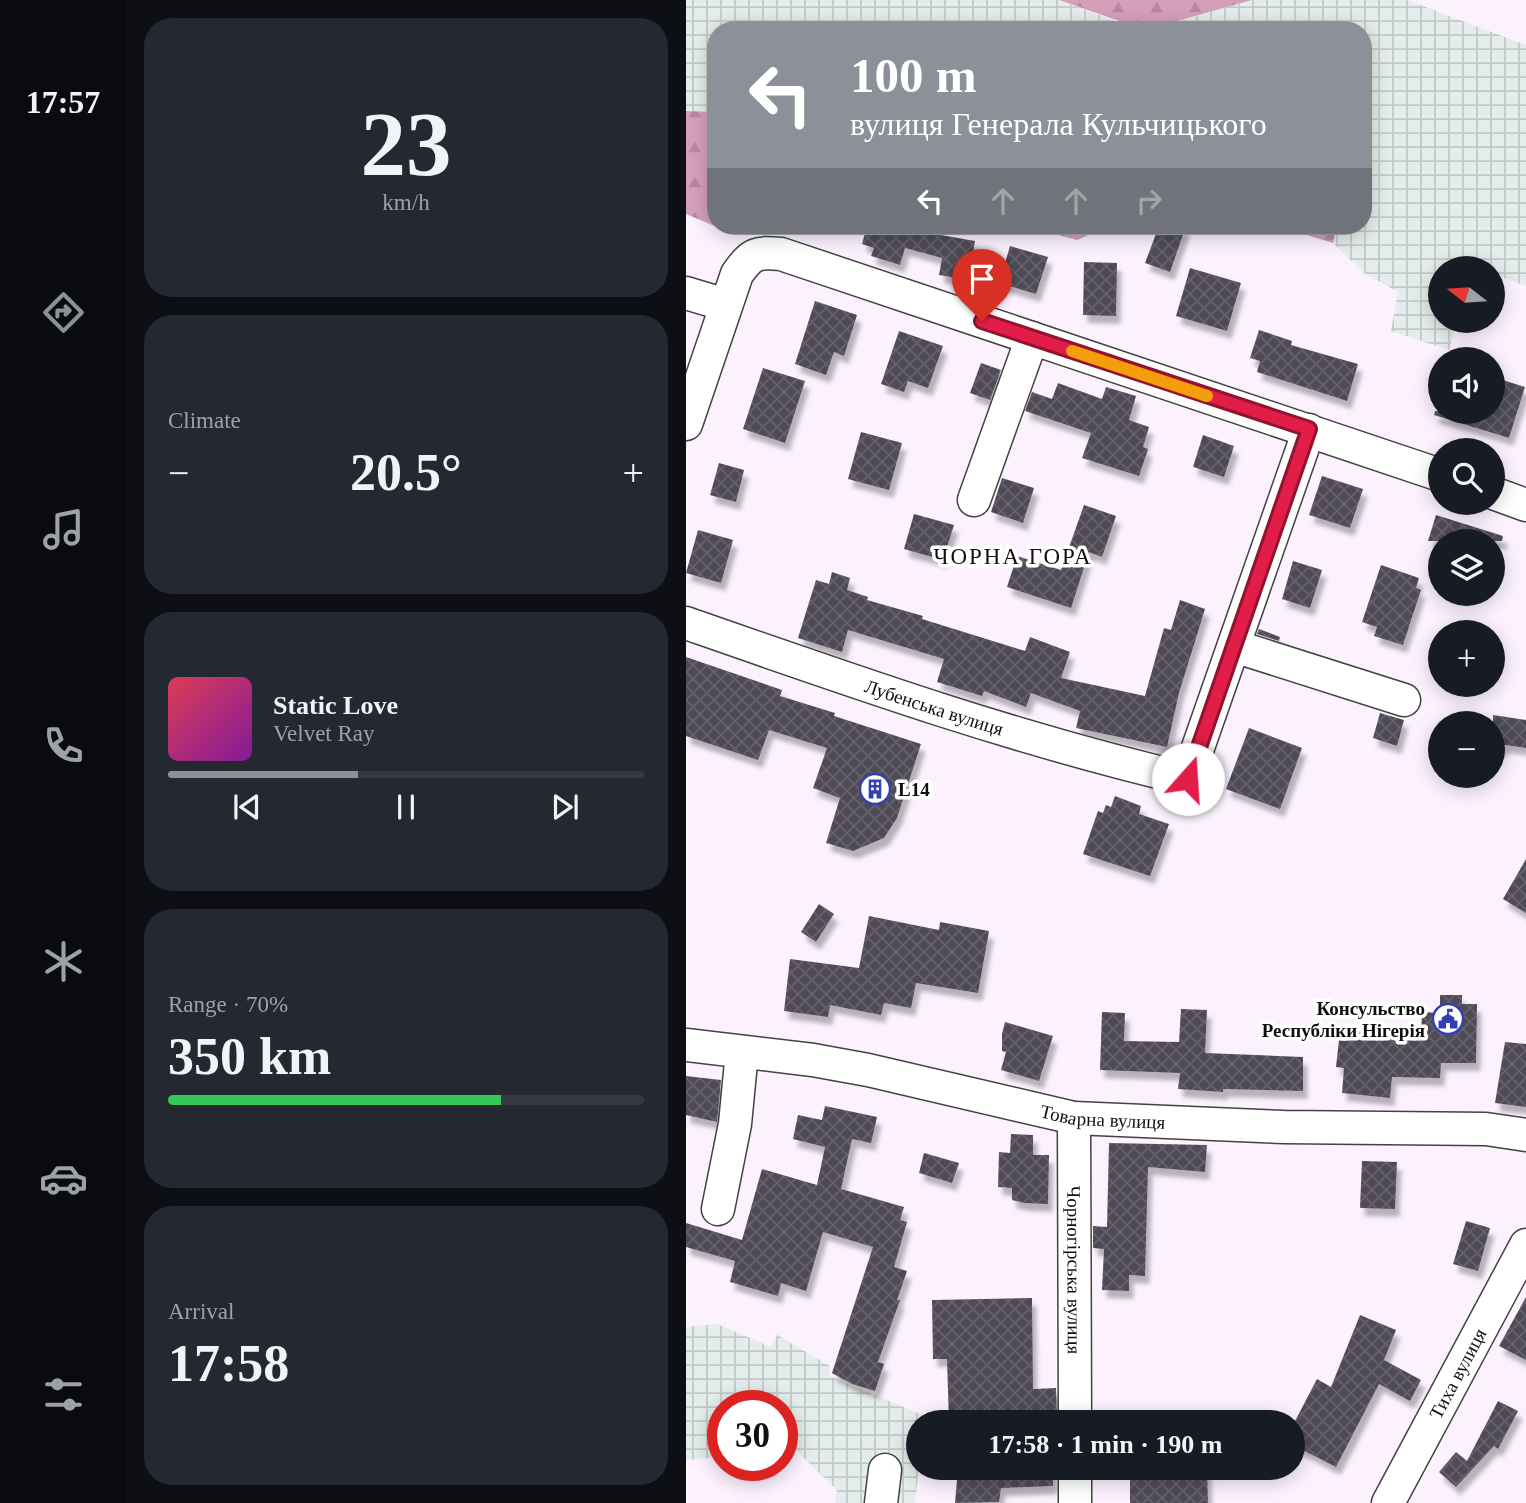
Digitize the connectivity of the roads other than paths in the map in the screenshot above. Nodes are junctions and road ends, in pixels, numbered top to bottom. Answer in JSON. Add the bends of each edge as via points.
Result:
{"nodes":[{"id":1,"x":686,"y":293,"type":"edge"},
{"id":2,"x":726,"y":305,"type":"junction"},
{"id":3,"x":1032,"y":338,"type":"junction"},
{"id":4,"x":686,"y":424,"type":"edge"},
{"id":5,"x":1309,"y":429,"type":"junction"},
{"id":6,"x":1428,"y":471,"type":"edge"},
{"id":7,"x":1505,"y":498,"type":"edge"},
{"id":8,"x":974,"y":500,"type":"dead end"},
{"id":9,"x":1526,"y":505,"type":"edge"},
{"id":10,"x":686,"y":623,"type":"edge"},
{"id":11,"x":1234,"y":646,"type":"junction"},
{"id":12,"x":1404,"y":700,"type":"dead end"},
{"id":13,"x":686,"y":1045,"type":"edge"},
{"id":14,"x":742,"y":1052,"type":"junction"},
{"id":15,"x":1074,"y":1118,"type":"junction"},
{"id":16,"x":1526,"y":1135,"type":"edge"},
{"id":17,"x":718,"y":1209,"type":"dead end"},
{"id":18,"x":1526,"y":1245,"type":"edge"},
{"id":19,"x":1075,"y":1410,"type":"edge"},
{"id":20,"x":885,"y":1471,"type":"dead end"},
{"id":21,"x":1075,"y":1480,"type":"edge"},
{"id":22,"x":881,"y":1503,"type":"edge"},
{"id":23,"x":1075,"y":1503,"type":"edge"},
{"id":24,"x":1388,"y":1503,"type":"edge"}],
"edges":[{"from":1,"to":2,"type":"street"},
{"from":2,"to":3,"type":"street","via":[[749,257],[781,254]]},
{"from":2,"to":4,"type":"street"},
{"from":3,"to":5,"type":"street"},
{"from":3,"to":8,"type":"street"},
{"from":5,"to":6,"type":"street"},
{"from":5,"to":11,"type":"street"},
{"from":7,"to":9,"type":"street"},
{"from":10,"to":11,"type":"street","name":"Лубенська вулиця","via":[[1006,732],[1188,779]]},
{"from":11,"to":12,"type":"street"},
{"from":13,"to":14,"type":"street","name":"Товарна вулиця"},
{"from":14,"to":15,"type":"street","name":"Товарна вулиця","via":[[868,1070]]},
{"from":14,"to":17,"type":"street","via":[[735,1124]]},
{"from":15,"to":16,"type":"street","name":"Товарна вулиця","via":[[1486,1129]]},
{"from":15,"to":19,"type":"street","name":"Чорногірська вулиця"},
{"from":18,"to":24,"type":"street","name":"Тиха вулиця"},
{"from":20,"to":22,"type":"street"},
{"from":21,"to":23,"type":"street"}]}
